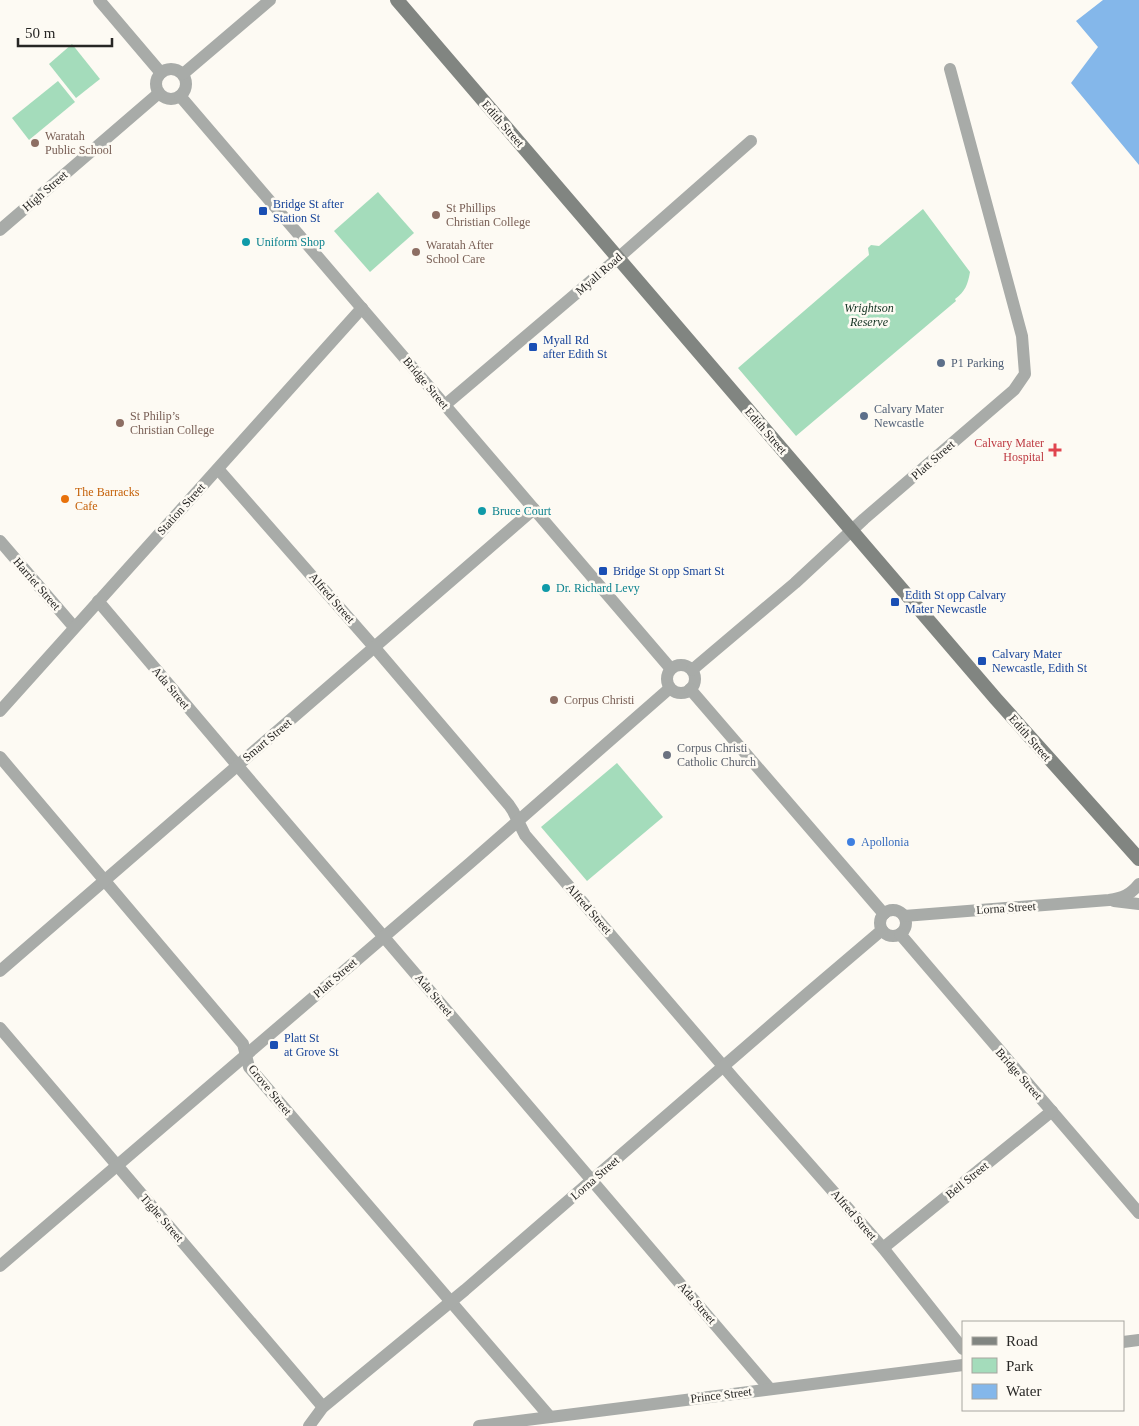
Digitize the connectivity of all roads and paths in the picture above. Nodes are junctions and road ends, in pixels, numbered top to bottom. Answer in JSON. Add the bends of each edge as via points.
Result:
{"nodes":[{"id":1,"x":99,"y":0,"type":"edge"},
{"id":2,"x":270,"y":0,"type":"edge"},
{"id":3,"x":396,"y":0,"type":"edge"},
{"id":4,"x":950,"y":69,"type":"dead end"},
{"id":5,"x":161,"y":73,"type":"junction"},
{"id":6,"x":183,"y":74,"type":"junction"},
{"id":7,"x":159,"y":93,"type":"junction"},
{"id":8,"x":180,"y":96,"type":"junction"},
{"id":9,"x":751,"y":140,"type":"dead end"},
{"id":10,"x":0,"y":230,"type":"edge"},
{"id":11,"x":618,"y":258,"type":"junction"},
{"id":12,"x":362,"y":308,"type":"junction"},
{"id":13,"x":445,"y":406,"type":"junction"},
{"id":14,"x":218,"y":469,"type":"junction"},
{"id":15,"x":534,"y":509,"type":"junction"},
{"id":16,"x":852,"y":530,"type":"junction"},
{"id":17,"x":0,"y":541,"type":"edge"},
{"id":18,"x":98,"y":601,"type":"junction"},
{"id":19,"x":74,"y":627,"type":"junction"},
{"id":20,"x":375,"y":648,"type":"junction"},
{"id":21,"x":671,"y":669,"type":"junction"},
{"id":22,"x":692,"y":670,"type":"junction"},
{"id":23,"x":670,"y":688,"type":"junction"},
{"id":24,"x":690,"y":690,"type":"junction"},
{"id":25,"x":0,"y":711,"type":"edge"},
{"id":26,"x":0,"y":757,"type":"edge"},
{"id":27,"x":237,"y":765,"type":"junction"},
{"id":28,"x":518,"y":821,"type":"junction"},
{"id":29,"x":1139,"y":859,"type":"edge"},
{"id":30,"x":105,"y":881,"type":"junction"},
{"id":31,"x":1139,"y":884,"type":"edge"},
{"id":32,"x":1109,"y":900,"type":"junction"},
{"id":33,"x":1139,"y":904,"type":"edge"},
{"id":34,"x":884,"y":914,"type":"junction"},
{"id":35,"x":904,"y":916,"type":"junction"},
{"id":36,"x":882,"y":930,"type":"junction"},
{"id":37,"x":900,"y":934,"type":"junction"},
{"id":38,"x":384,"y":936,"type":"junction"},
{"id":39,"x":0,"y":971,"type":"edge"},
{"id":40,"x":0,"y":1028,"type":"edge"},
{"id":41,"x":246,"y":1054,"type":"junction"},
{"id":42,"x":724,"y":1066,"type":"junction"},
{"id":43,"x":1052,"y":1111,"type":"junction"},
{"id":44,"x":116,"y":1165,"type":"junction"},
{"id":45,"x":592,"y":1181,"type":"junction"},
{"id":46,"x":1139,"y":1213,"type":"edge"},
{"id":47,"x":883,"y":1248,"type":"junction"},
{"id":48,"x":0,"y":1266,"type":"edge"},
{"id":49,"x":451,"y":1302,"type":"junction"},
{"id":50,"x":1139,"y":1340,"type":"edge"},
{"id":51,"x":1124,"y":1342,"type":"edge"},
{"id":52,"x":962,"y":1348,"type":"edge"},
{"id":53,"x":962,"y":1365,"type":"edge"},
{"id":54,"x":770,"y":1389,"type":"junction"},
{"id":55,"x":323,"y":1407,"type":"junction"},
{"id":56,"x":550,"y":1416,"type":"junction"},
{"id":57,"x":309,"y":1426,"type":"edge"},
{"id":58,"x":478,"y":1426,"type":"edge"}],
"edges":[{"from":1,"to":5,"type":"street"},
{"from":2,"to":6,"type":"street"},
{"from":3,"to":11,"type":"main road","name":"Edith Street"},
{"from":4,"to":16,"type":"street","name":"Platt Street","via":[[1022,336],[1025,374],[1014,390]]},
{"from":5,"to":6,"type":"street","via":[[172,69]]},
{"from":5,"to":7,"type":"street","via":[[156,83]]},
{"from":6,"to":8,"type":"street","via":[[186,85]]},
{"from":7,"to":8,"type":"street","via":[[169,99]]},
{"from":7,"to":10,"type":"street","name":"High Street"},
{"from":8,"to":12,"type":"street","name":"Bridge Street"},
{"from":9,"to":11,"type":"street","name":"Myall Road"},
{"from":11,"to":13,"type":"street","name":"Myall Road"},
{"from":11,"to":16,"type":"main road","name":"Edith Street"},
{"from":12,"to":13,"type":"street","name":"Bridge Street"},
{"from":12,"to":14,"type":"street","name":"Station Street"},
{"from":13,"to":15,"type":"street","name":"Bridge Street"},
{"from":14,"to":18,"type":"street","name":"Station Street"},
{"from":14,"to":20,"type":"street","name":"Alfred Street"},
{"from":15,"to":20,"type":"street","name":"Smart Street"},
{"from":15,"to":21,"type":"street","name":"Bridge Street"},
{"from":16,"to":22,"type":"street","name":"Platt Street"},
{"from":16,"to":29,"type":"main road","name":"Edith Street","via":[[1002,706]]},
{"from":17,"to":19,"type":"street","name":"Harriet Street"},
{"from":18,"to":19,"type":"street","name":"Station Street"},
{"from":18,"to":27,"type":"street","name":"Ada Street"},
{"from":19,"to":25,"type":"street","name":"Station Street"},
{"from":20,"to":27,"type":"street","name":"Smart Street"},
{"from":20,"to":28,"type":"street","name":"Alfred Street","via":[[509,805]]},
{"from":21,"to":22,"type":"street","via":[[680,665]]},
{"from":21,"to":23,"type":"street","via":[[667,681]]},
{"from":22,"to":24,"type":"street","via":[[695,680]]},
{"from":23,"to":24,"type":"street","via":[[680,693]]},
{"from":23,"to":28,"type":"street","name":"Platt Street"},
{"from":24,"to":34,"type":"street"},
{"from":26,"to":30,"type":"street","name":"Grove Street"},
{"from":27,"to":30,"type":"street","name":"Smart Street"},
{"from":27,"to":38,"type":"street","name":"Ada Street"},
{"from":28,"to":38,"type":"street","name":"Platt Street"},
{"from":28,"to":42,"type":"street","name":"Alfred Street","via":[[525,835]]},
{"from":30,"to":39,"type":"street","name":"Smart Street"},
{"from":30,"to":41,"type":"street","name":"Grove Street","via":[[243,1044]]},
{"from":31,"to":32,"type":"street","name":"Lorna Street","via":[[1123,898]]},
{"from":32,"to":33,"type":"street","name":"Lorna Street"},
{"from":32,"to":35,"type":"street","name":"Lorna Street"},
{"from":34,"to":35,"type":"street","via":[[894,910]]},
{"from":34,"to":36,"type":"street","via":[[880,920]]},
{"from":35,"to":37,"type":"street","via":[[906,925]]},
{"from":36,"to":37,"type":"street","via":[[891,936]]},
{"from":36,"to":42,"type":"street","name":"Lorna Street"},
{"from":37,"to":43,"type":"street","name":"Bridge Street"},
{"from":38,"to":41,"type":"street","name":"Platt Street"},
{"from":38,"to":45,"type":"street","name":"Ada Street"},
{"from":40,"to":44,"type":"street","name":"Tighe Street"},
{"from":41,"to":44,"type":"street","name":"Platt Street"},
{"from":41,"to":49,"type":"street","name":"Grove Street","via":[[249,1066]]},
{"from":42,"to":45,"type":"street","name":"Lorna Street"},
{"from":42,"to":47,"type":"street","name":"Alfred Street"},
{"from":43,"to":46,"type":"street","name":"Bridge Street"},
{"from":43,"to":47,"type":"street","name":"Bell Street"},
{"from":44,"to":48,"type":"street","name":"Platt Street"},
{"from":44,"to":55,"type":"street","name":"Tighe Street"},
{"from":45,"to":49,"type":"street","name":"Lorna Street"},
{"from":45,"to":54,"type":"street","name":"Ada Street"},
{"from":47,"to":52,"type":"street","name":"Alfred Street"},
{"from":49,"to":55,"type":"street","name":"Lorna Street"},
{"from":49,"to":56,"type":"street","name":"Grove Street"},
{"from":50,"to":51,"type":"street"},
{"from":53,"to":54,"type":"street","name":"Prince Street"},
{"from":54,"to":56,"type":"street","name":"Prince Street"},
{"from":55,"to":57,"type":"street","name":"Lorna Street"},
{"from":56,"to":58,"type":"street","name":"Prince Street"}]}
